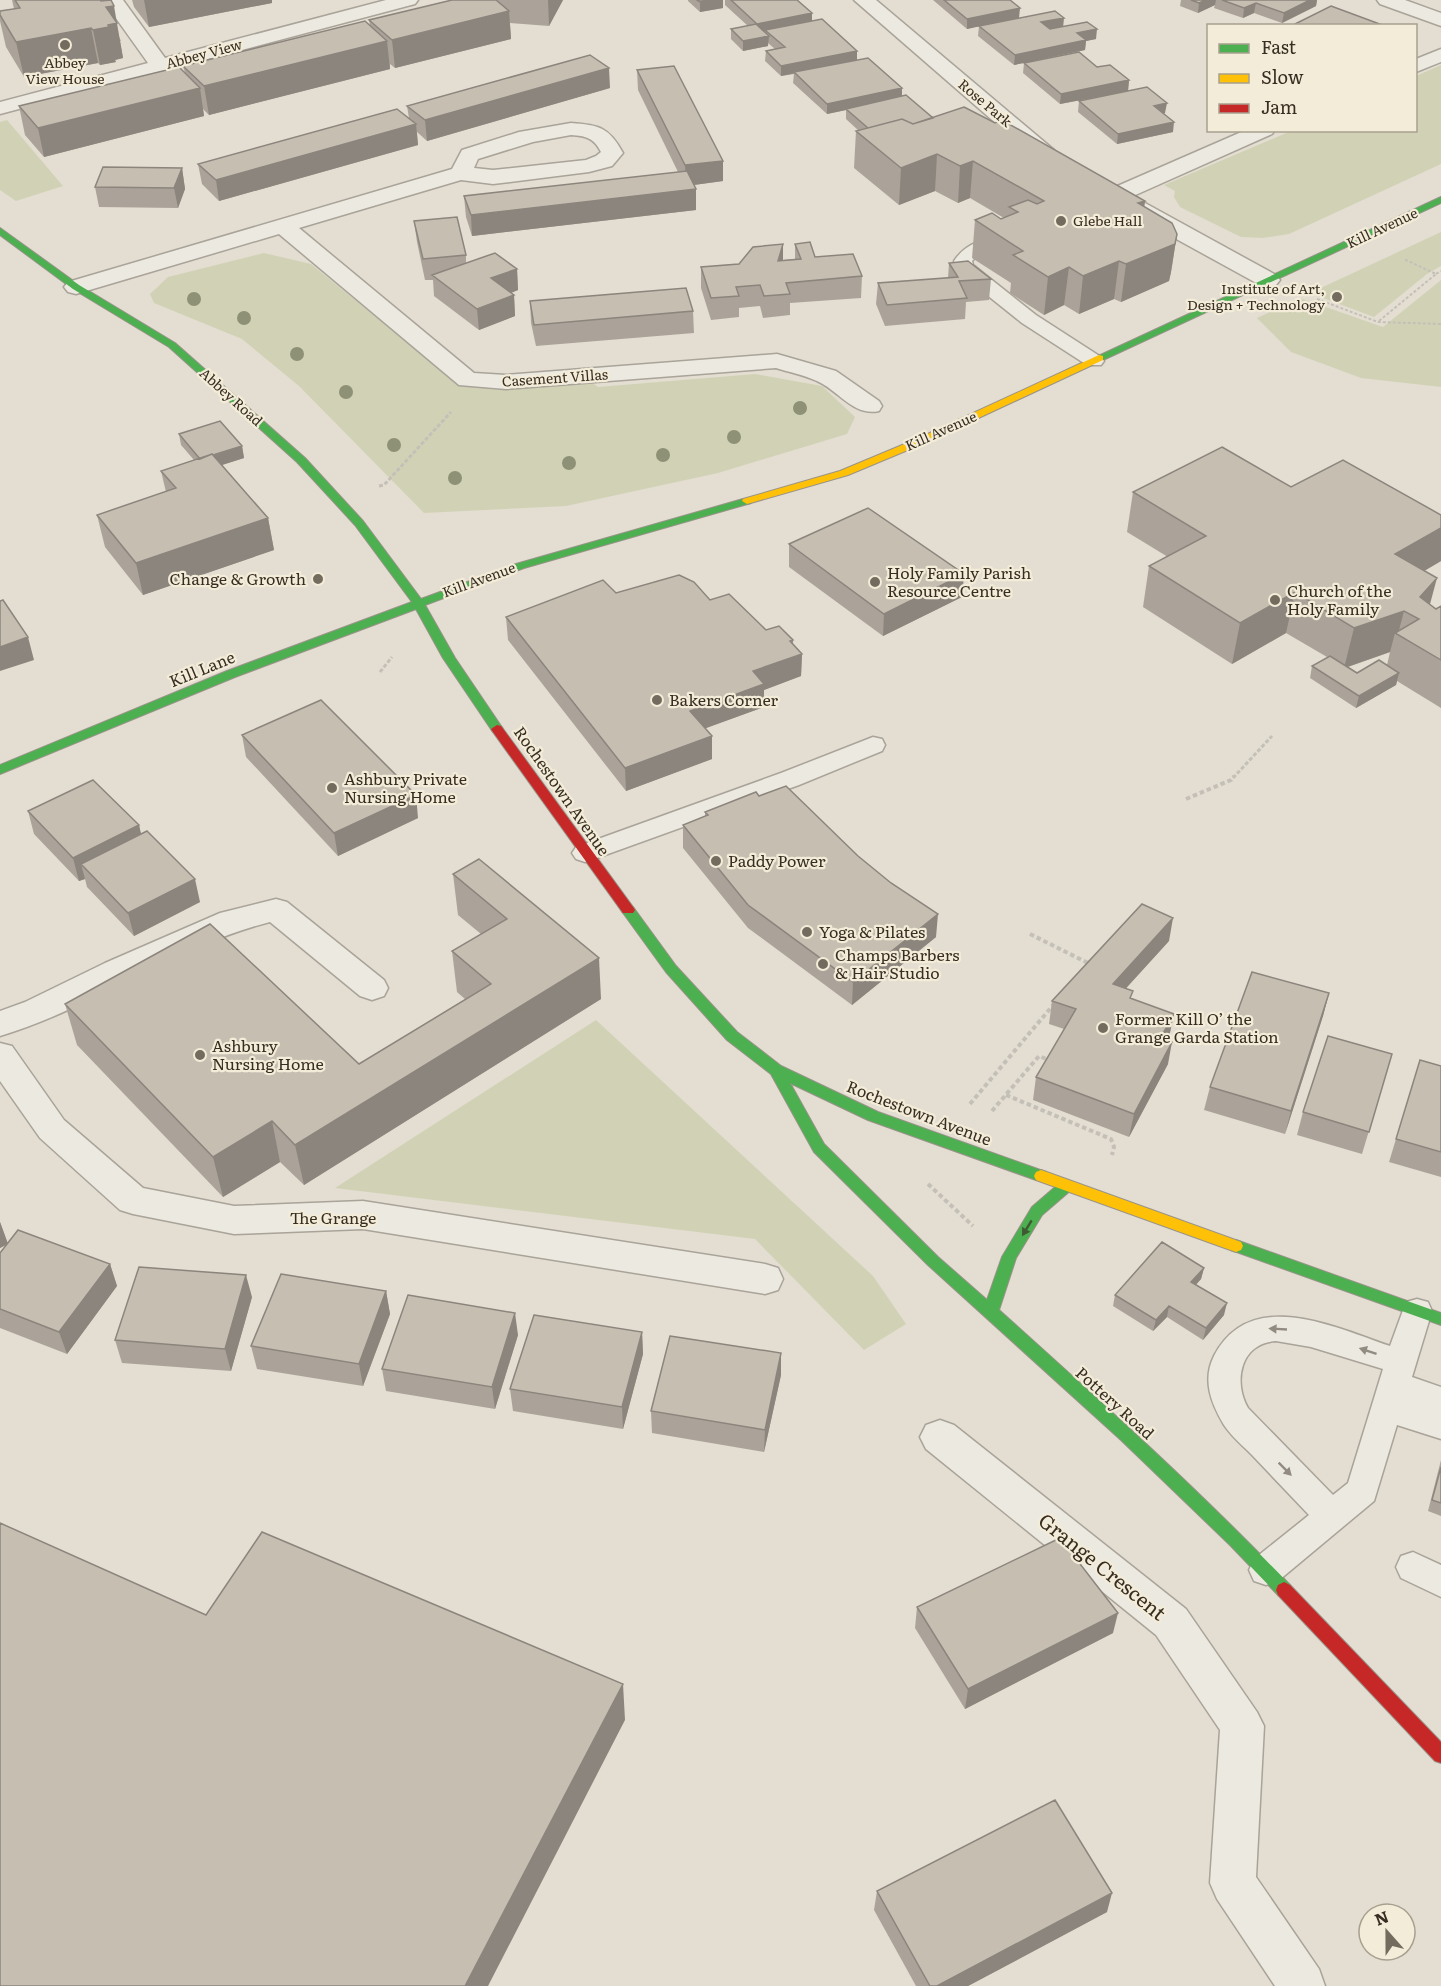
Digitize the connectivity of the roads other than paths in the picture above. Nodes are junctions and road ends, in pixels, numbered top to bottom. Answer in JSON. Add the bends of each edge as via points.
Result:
{"nodes":[{"id":1,"x":113,"y":0,"type":"edge"},
{"id":2,"x":408,"y":0,"type":"edge"},
{"id":3,"x":864,"y":0,"type":"edge"},
{"id":4,"x":1387,"y":0,"type":"edge"},
{"id":5,"x":1441,"y":20,"type":"edge"},
{"id":6,"x":1441,"y":55,"type":"edge"},
{"id":7,"x":161,"y":66,"type":"junction"},
{"id":8,"x":1417,"y":66,"type":"edge"},
{"id":9,"x":0,"y":108,"type":"edge"},
{"id":10,"x":1260,"y":132,"type":"edge"},
{"id":11,"x":1067,"y":168,"type":"edge"},
{"id":12,"x":460,"y":173,"type":"junction"},
{"id":13,"x":1095,"y":184,"type":"edge"},
{"id":14,"x":1114,"y":196,"type":"junction"},
{"id":15,"x":1441,"y":200,"type":"edge"},
{"id":16,"x":284,"y":226,"type":"junction"},
{"id":17,"x":2,"y":235,"type":"edge"},
{"id":18,"x":1002,"y":246,"type":"edge"},
{"id":19,"x":1268,"y":280,"type":"junction"},
{"id":20,"x":76,"y":287,"type":"junction"},
{"id":21,"x":1094,"y":361,"type":"junction"},
{"id":22,"x":870,"y":406,"type":"dead end"},
{"id":23,"x":418,"y":603,"type":"junction"},
{"id":24,"x":873,"y":745,"type":"dead end"},
{"id":25,"x":0,"y":770,"type":"edge"},
{"id":26,"x":585,"y":853,"type":"junction"},
{"id":27,"x":372,"y":987,"type":"dead end"},
{"id":28,"x":0,"y":1024,"type":"edge"},
{"id":29,"x":0,"y":1055,"type":"edge"},
{"id":30,"x":776,"y":1070,"type":"junction"},
{"id":31,"x":1066,"y":1186,"type":"junction"},
{"id":32,"x":765,"y":1279,"type":"dead end"},
{"id":33,"x":990,"y":1313,"type":"junction"},
{"id":34,"x":1429,"y":1315,"type":"edge"},
{"id":35,"x":1394,"y":1385,"type":"junction"},
{"id":36,"x":1441,"y":1400,"type":"edge"},
{"id":37,"x":1441,"y":1425,"type":"edge"},
{"id":38,"x":940,"y":1437,"type":"dead end"},
{"id":39,"x":1332,"y":1516,"type":"junction"},
{"id":40,"x":1266,"y":1570,"type":"junction"},
{"id":41,"x":1441,"y":1755,"type":"edge"},
{"id":42,"x":1302,"y":1986,"type":"edge"}],
"edges":[{"from":1,"to":7,"type":"street"},
{"from":2,"to":7,"type":"street","name":"Abbey View"},
{"from":3,"to":11,"type":"street","name":"Rose Park","via":[[1048,157]]},
{"from":4,"to":5,"type":"street"},
{"from":6,"to":8,"type":"street"},
{"from":7,"to":9,"type":"street","name":"Abbey View"},
{"from":10,"to":14,"type":"street"},
{"from":12,"to":12,"type":"street","via":[[494,177],[589,166],[604,161],[612,153],[606,138],[598,133],[556,129],[470,155]]},
{"from":12,"to":16,"type":"street"},
{"from":13,"to":14,"type":"street"},
{"from":14,"to":19,"type":"street"},
{"from":15,"to":19,"type":"main road","name":"Kill Avenue"},
{"from":16,"to":20,"type":"street"},
{"from":16,"to":22,"type":"street","name":"Casement Villas","via":[[468,380],[506,382],[777,361],[827,376]]},
{"from":17,"to":20,"type":"main road","name":"Abbey Road"},
{"from":18,"to":21,"type":"lane","via":[[994,242],[976,249],[963,261],[964,267],[1029,319]]},
{"from":19,"to":21,"type":"main road","name":"Kill Avenue"},
{"from":20,"to":23,"type":"main road","name":"Abbey Road","via":[[172,345],[301,460],[359,524]]},
{"from":21,"to":23,"type":"main road","name":"Kill Avenue","via":[[844,473],[536,560]]},
{"from":23,"to":25,"type":"main road","name":"Kill Lane","via":[[231,674]]},
{"from":23,"to":26,"type":"main road","name":"Rochestown Avenue","via":[[461,676]]},
{"from":24,"to":26,"type":"lane"},
{"from":26,"to":30,"type":"main road","name":"Rochestown Avenue","via":[[689,991],[732,1036]]},
{"from":27,"to":28,"type":"street","via":[[276,910],[231,921],[37,1011]]},
{"from":29,"to":32,"type":"street","name":"The Grange","via":[[52,1129],[133,1200],[234,1220],[363,1215]]},
{"from":30,"to":31,"type":"main road","name":"Rochestown Avenue","via":[[873,1116]]},
{"from":30,"to":33,"type":"main road","name":"Pottery Road","via":[[819,1148]]},
{"from":31,"to":33,"type":"main road","one_way":true,"via":[[1037,1211],[1009,1257]]},
{"from":31,"to":34,"type":"main road","name":"Rochestown Avenue"},
{"from":33,"to":40,"type":"main road","name":"Pottery Road","via":[[1127,1435]]},
{"from":34,"to":35,"type":"lane"},
{"from":35,"to":36,"type":"lane"},
{"from":35,"to":37,"type":"lane"},
{"from":35,"to":39,"type":"lane","via":[[1362,1491]]},
{"from":35,"to":39,"type":"lane","one_way":true,"via":[[1335,1340],[1282,1328],[1264,1329],[1243,1340],[1229,1359],[1222,1381],[1226,1399],[1237,1418]]},
{"from":38,"to":42,"type":"street","name":"Grange Crescent","via":[[1171,1622],[1242,1726],[1233,1883]]},
{"from":39,"to":40,"type":"lane"},
{"from":40,"to":41,"type":"main road","name":"Pottery Road"}]}
